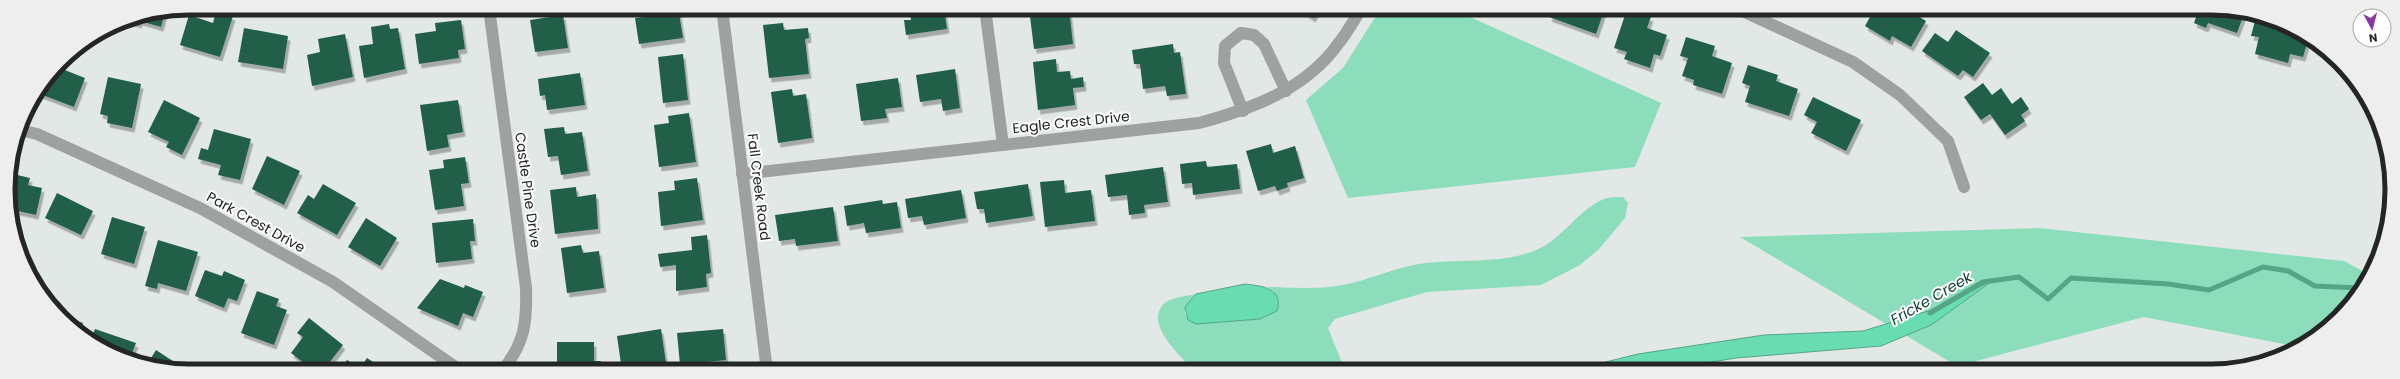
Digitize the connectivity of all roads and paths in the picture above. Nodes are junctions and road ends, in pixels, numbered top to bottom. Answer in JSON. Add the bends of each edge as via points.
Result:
{"nodes":[{"id":1,"x":490,"y":15,"type":"edge"},
{"id":2,"x":723,"y":15,"type":"edge"},
{"id":3,"x":986,"y":15,"type":"edge"},
{"id":4,"x":1358,"y":15,"type":"edge"},
{"id":5,"x":1751,"y":15,"type":"edge"},
{"id":6,"x":1286,"y":91,"type":"junction"},
{"id":7,"x":1243,"y":111,"type":"junction"},
{"id":8,"x":25,"y":131,"type":"edge"},
{"id":9,"x":1003,"y":145,"type":"junction"},
{"id":10,"x":742,"y":174,"type":"junction"},
{"id":11,"x":1964,"y":187,"type":"dead end"},
{"id":12,"x":451,"y":364,"type":"edge"},
{"id":13,"x":506,"y":364,"type":"edge"},
{"id":14,"x":766,"y":364,"type":"edge"}],
"edges":[{"from":1,"to":13,"type":"street","name":"Castle Pine Drive","via":[[526,288],[527,316],[523,338]]},
{"from":2,"to":10,"type":"street","name":"Fall Creek Road"},
{"from":3,"to":9,"type":"street"},
{"from":4,"to":6,"type":"street","name":"Eagle Crest Drive","via":[[1338,46],[1304,79]]},
{"from":5,"to":11,"type":"street","via":[[1853,62],[1900,94],[1948,141]]},
{"from":6,"to":7,"type":"street","name":"Eagle Crest Drive"},
{"from":6,"to":7,"type":"street","via":[[1264,44],[1254,35],[1241,33],[1225,46],[1224,63]]},
{"from":7,"to":9,"type":"street","name":"Eagle Crest Drive","via":[[1199,123]]},
{"from":8,"to":12,"type":"street","name":"Park Crest Drive","via":[[200,208],[334,282]]},
{"from":9,"to":10,"type":"street","name":"Eagle Crest Drive"},
{"from":10,"to":14,"type":"street","name":"Fall Creek Road"}]}
